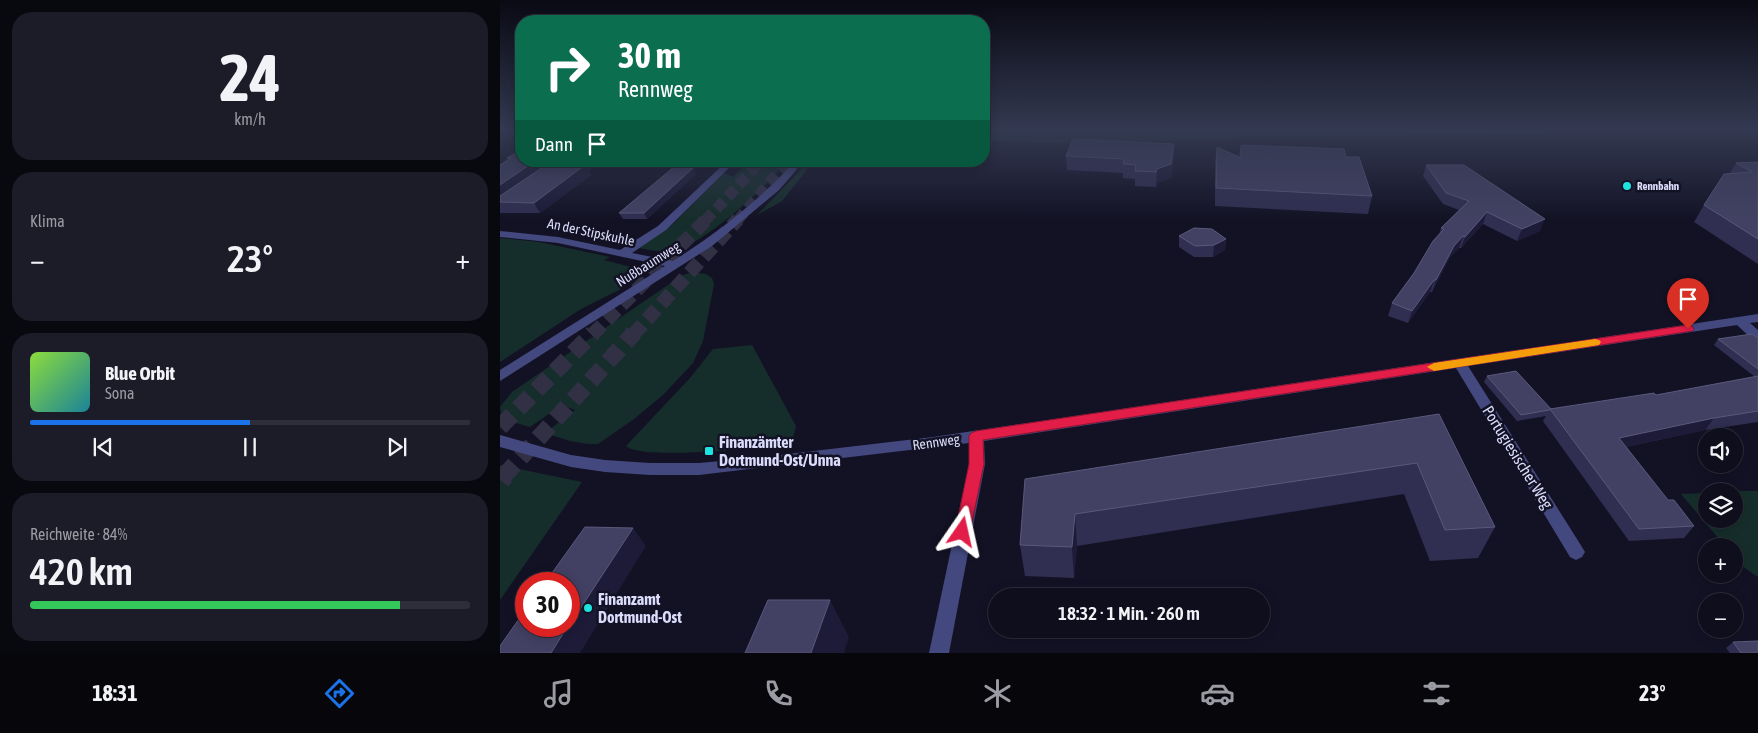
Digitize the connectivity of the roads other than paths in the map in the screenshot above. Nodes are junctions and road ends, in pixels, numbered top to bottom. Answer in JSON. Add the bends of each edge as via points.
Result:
{"nodes":[{"id":1,"x":726,"y":167,"type":"edge"},
{"id":2,"x":795,"y":167,"type":"edge"},
{"id":3,"x":500,"y":234,"type":"edge"},
{"id":4,"x":622,"y":254,"type":"junction"},
{"id":5,"x":674,"y":265,"type":"junction"},
{"id":6,"x":1758,"y":318,"type":"edge"},
{"id":7,"x":1740,"y":321,"type":"junction"},
{"id":8,"x":1758,"y":337,"type":"edge"},
{"id":9,"x":1459,"y":363,"type":"junction"},
{"id":10,"x":500,"y":376,"type":"edge"},
{"id":11,"x":976,"y":436,"type":"junction"},
{"id":12,"x":500,"y":441,"type":"edge"},
{"id":13,"x":1576,"y":552,"type":"dead end"},
{"id":14,"x":939,"y":653,"type":"edge"}],
"edges":[{"from":1,"to":4,"type":"street","name":"Nußbaumweg","via":[[662,228]]},
{"from":2,"to":5,"type":"street","name":"Nußbaumweg","via":[[760,202],[708,244]]},
{"from":3,"to":4,"type":"street","name":"An der Stipskuhle","via":[[558,240]]},
{"from":4,"to":5,"type":"street","name":"An der Stipskuhle"},
{"from":5,"to":10,"type":"street","name":"Nußbaumweg"},
{"from":6,"to":7,"type":"street","name":"Rennweg"},
{"from":7,"to":8,"type":"street"},
{"from":7,"to":9,"type":"street","name":"Rennweg"},
{"from":9,"to":11,"type":"street","name":"Rennweg"},
{"from":9,"to":13,"type":"street","name":"Portugiesischer Weg"},
{"from":11,"to":12,"type":"street","name":"Rennweg","via":[[798,460],[650,469],[571,462]]},
{"from":11,"to":14,"type":"street","via":[[976,464]]}]}
